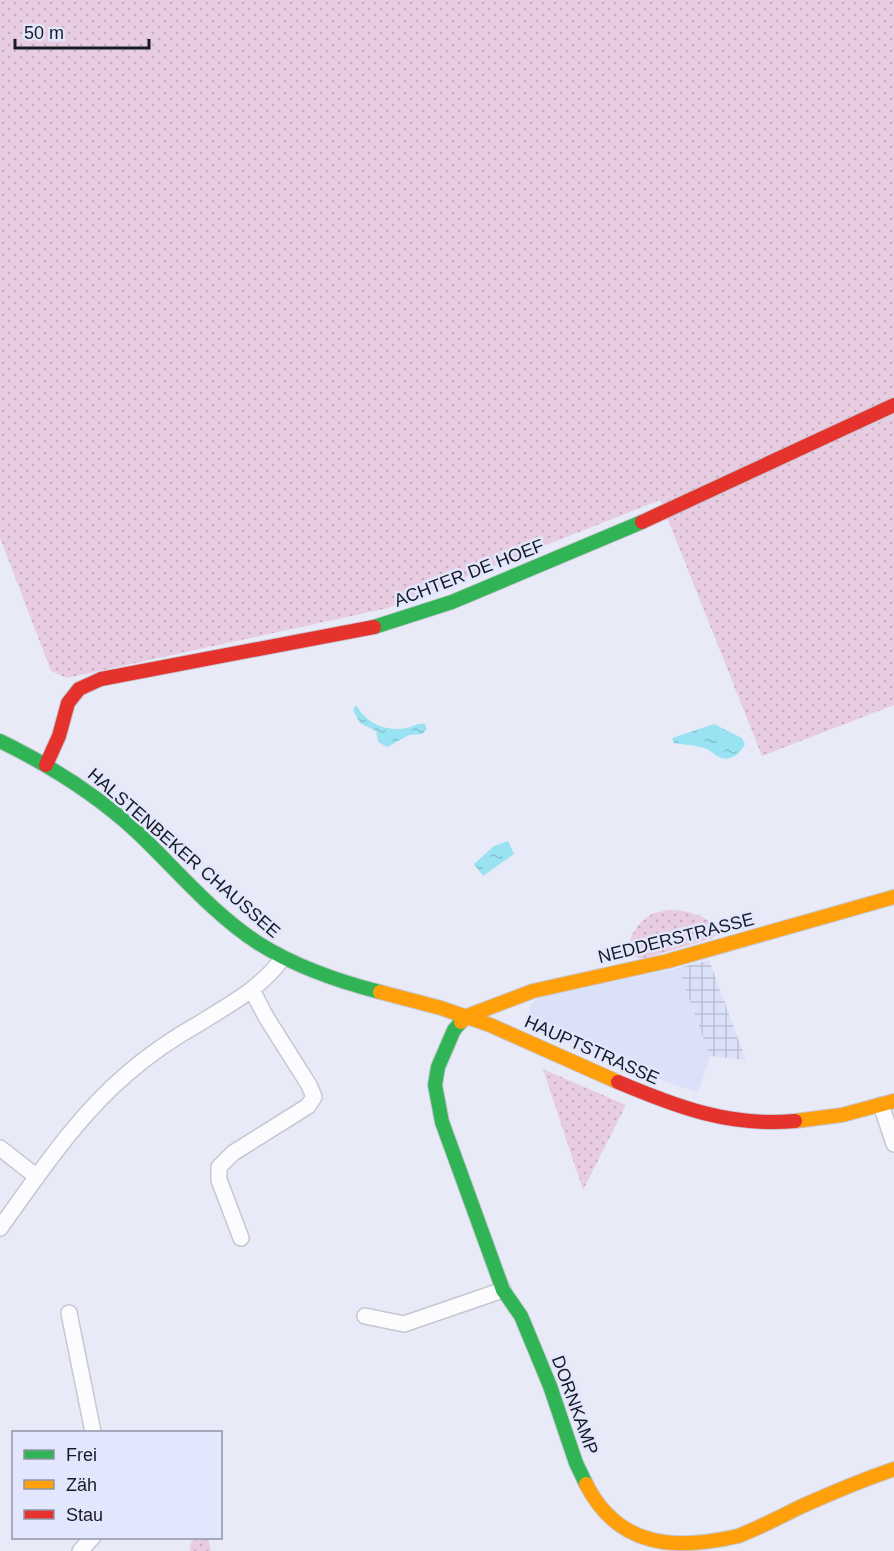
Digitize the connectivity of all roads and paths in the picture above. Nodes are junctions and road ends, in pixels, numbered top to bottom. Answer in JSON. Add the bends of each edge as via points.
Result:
{"nodes":[{"id":1,"x":894,"y":405,"type":"edge"},
{"id":2,"x":0,"y":741,"type":"edge"},
{"id":3,"x":46,"y":765,"type":"junction"},
{"id":4,"x":894,"y":897,"type":"edge"},
{"id":5,"x":282,"y":959,"type":"junction"},
{"id":6,"x":252,"y":990,"type":"junction"},
{"id":7,"x":467,"y":1016,"type":"junction"},
{"id":8,"x":888,"y":1103,"type":"edge"},
{"id":9,"x":894,"y":1144,"type":"edge"},
{"id":10,"x":0,"y":1148,"type":"edge"},
{"id":11,"x":37,"y":1178,"type":"junction"},
{"id":12,"x":0,"y":1228,"type":"edge"},
{"id":13,"x":242,"y":1238,"type":"dead end"},
{"id":14,"x":503,"y":1290,"type":"junction"},
{"id":15,"x":69,"y":1313,"type":"dead end"},
{"id":16,"x":364,"y":1316,"type":"dead end"},
{"id":17,"x":93,"y":1431,"type":"edge"},
{"id":18,"x":894,"y":1468,"type":"edge"},
{"id":19,"x":91,"y":1539,"type":"edge"},
{"id":20,"x":644,"y":1547,"type":"edge"},
{"id":21,"x":80,"y":1551,"type":"edge"}],
"edges":[{"from":1,"to":3,"type":"street","name":"ACHTER DE HOEF","via":[[671,510],[398,621],[101,679],[80,689],[68,703]]},
{"from":2,"to":3,"type":"street","name":"HALSTENBEKER CHAUSSEE"},
{"from":3,"to":5,"type":"street","name":"HALSTENBEKER CHAUSSEE","via":[[120,817],[210,904]]},
{"from":4,"to":7,"type":"street","name":"NEDDERSTRASSE","via":[[668,961],[533,991]]},
{"from":5,"to":6,"type":"street"},
{"from":5,"to":7,"type":"street","name":"HAUPTSTRASSE","via":[[342,982]]},
{"from":6,"to":11,"type":"street","via":[[130,1071],[90,1110]]},
{"from":6,"to":13,"type":"street","via":[[314,1096],[309,1106],[233,1153],[219,1167],[219,1180]]},
{"from":7,"to":8,"type":"street","name":"HAUPTSTRASSE","via":[[681,1108],[722,1118],[772,1123],[819,1119]]},
{"from":7,"to":14,"type":"street","name":"DORNKAMP","via":[[444,1049],[435,1085],[442,1122]]},
{"from":8,"to":9,"type":"street"},
{"from":10,"to":11,"type":"street"},
{"from":11,"to":12,"type":"street"},
{"from":14,"to":16,"type":"street","via":[[404,1324]]},
{"from":14,"to":20,"type":"street","name":"DORNKAMP","via":[[521,1316],[591,1493],[606,1515]]},
{"from":15,"to":17,"type":"street"},
{"from":18,"to":20,"type":"street","name":"DORNKAMP","via":[[738,1536],[690,1547]]},
{"from":19,"to":21,"type":"street"}]}
